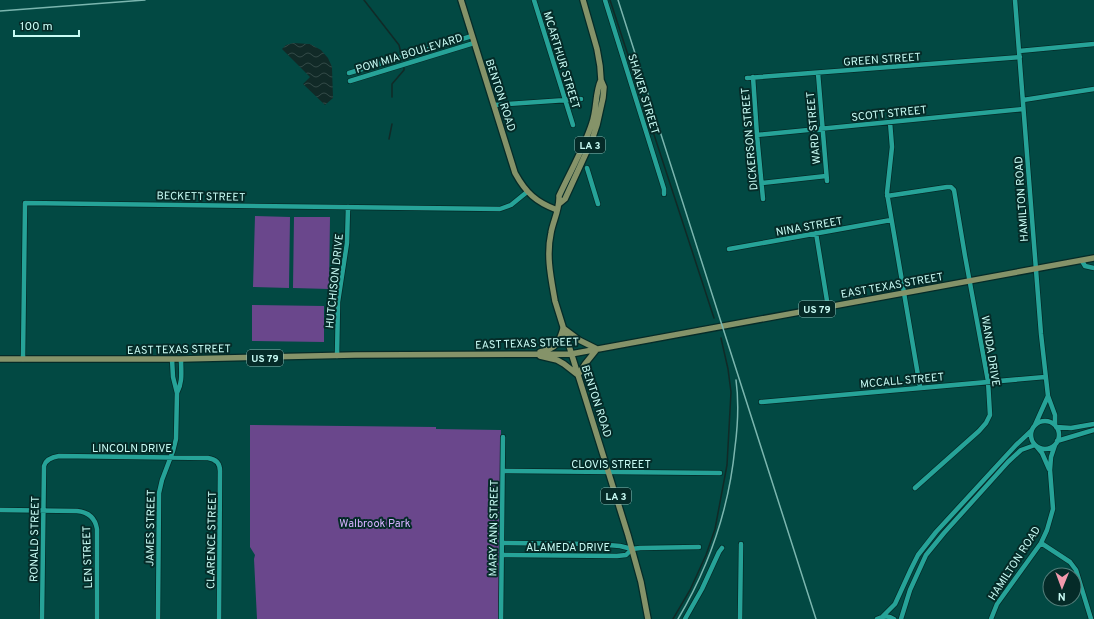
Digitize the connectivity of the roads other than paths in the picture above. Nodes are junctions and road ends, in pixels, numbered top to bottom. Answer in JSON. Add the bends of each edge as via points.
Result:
{"nodes":[{"id":1,"x":461,"y":0,"type":"edge"},
{"id":2,"x":534,"y":0,"type":"edge"},
{"id":3,"x":583,"y":0,"type":"edge"},
{"id":4,"x":605,"y":0,"type":"edge"},
{"id":5,"x":1015,"y":0,"type":"edge"},
{"id":6,"x":472,"y":36,"type":"junction"},
{"id":7,"x":474,"y":43,"type":"junction"},
{"id":8,"x":1094,"y":44,"type":"edge"},
{"id":9,"x":1019,"y":51,"type":"junction"},
{"id":10,"x":1020,"y":57,"type":"junction"},
{"id":11,"x":350,"y":73,"type":"dead end"},
{"id":12,"x":818,"y":73,"type":"junction"},
{"id":13,"x":753,"y":77,"type":"junction"},
{"id":14,"x":747,"y":78,"type":"dead end"},
{"id":15,"x":350,"y":81,"type":"dead end"},
{"id":16,"x":1094,"y":89,"type":"edge"},
{"id":17,"x":581,"y":99,"type":"dead end"},
{"id":18,"x":565,"y":100,"type":"junction"},
{"id":19,"x":1023,"y":100,"type":"junction"},
{"id":20,"x":494,"y":105,"type":"junction"},
{"id":21,"x":1023,"y":109,"type":"junction"},
{"id":22,"x":890,"y":122,"type":"junction"},
{"id":23,"x":573,"y":125,"type":"dead end"},
{"id":24,"x":823,"y":128,"type":"junction"},
{"id":25,"x":757,"y":135,"type":"junction"},
{"id":26,"x":587,"y":168,"type":"dead end"},
{"id":27,"x":762,"y":183,"type":"junction"},
{"id":28,"x":527,"y":192,"type":"junction"},
{"id":29,"x":664,"y":194,"type":"dead end"},
{"id":30,"x":887,"y":196,"type":"junction"},
{"id":31,"x":763,"y":199,"type":"dead end"},
{"id":32,"x":598,"y":204,"type":"dead end"},
{"id":33,"x":348,"y":207,"type":"junction"},
{"id":34,"x":556,"y":210,"type":"junction"},
{"id":35,"x":891,"y":220,"type":"junction"},
{"id":36,"x":816,"y":234,"type":"junction"},
{"id":37,"x":729,"y":249,"type":"dead end"},
{"id":38,"x":1094,"y":258,"type":"edge"},
{"id":39,"x":1082,"y":260,"type":"junction"},
{"id":40,"x":1094,"y":268,"type":"edge"},
{"id":41,"x":1036,"y":269,"type":"junction"},
{"id":42,"x":969,"y":281,"type":"junction"},
{"id":43,"x":904,"y":293,"type":"junction"},
{"id":44,"x":828,"y":307,"type":"junction"},
{"id":45,"x":563,"y":328,"type":"junction"},
{"id":46,"x":597,"y":349,"type":"junction"},
{"id":47,"x":530,"y":354,"type":"junction"},
{"id":48,"x":571,"y":354,"type":"junction"},
{"id":49,"x":337,"y":356,"type":"junction"},
{"id":50,"x":0,"y":359,"type":"edge"},
{"id":51,"x":23,"y":359,"type":"junction"},
{"id":52,"x":172,"y":359,"type":"junction"},
{"id":53,"x":181,"y":359,"type":"junction"},
{"id":54,"x":578,"y":375,"type":"junction"},
{"id":55,"x":1045,"y":377,"type":"junction"},
{"id":56,"x":988,"y":382,"type":"junction"},
{"id":57,"x":920,"y":387,"type":"junction"},
{"id":58,"x":176,"y":393,"type":"junction"},
{"id":59,"x":1048,"y":396,"type":"junction"},
{"id":60,"x":761,"y":402,"type":"dead end"},
{"id":61,"x":1094,"y":424,"type":"edge"},
{"id":62,"x":1056,"y":426,"type":"junction"},
{"id":63,"x":1033,"y":429,"type":"junction"},
{"id":64,"x":1094,"y":430,"type":"edge"},
{"id":65,"x":503,"y":437,"type":"dead end"},
{"id":66,"x":1056,"y":443,"type":"junction"},
{"id":67,"x":1036,"y":446,"type":"junction"},
{"id":68,"x":170,"y":457,"type":"junction"},
{"id":69,"x":48,"y":459,"type":"joint"},
{"id":70,"x":217,"y":462,"type":"joint"},
{"id":71,"x":1050,"y":470,"type":"junction"},
{"id":72,"x":503,"y":471,"type":"junction"},
{"id":73,"x":609,"y":473,"type":"junction"},
{"id":74,"x":720,"y":473,"type":"dead end"},
{"id":75,"x":915,"y":488,"type":"dead end"},
{"id":76,"x":0,"y":510,"type":"edge"},
{"id":77,"x":43,"y":510,"type":"junction"},
{"id":78,"x":502,"y":543,"type":"junction"},
{"id":79,"x":1041,"y":543,"type":"junction"},
{"id":80,"x":741,"y":544,"type":"dead end"},
{"id":81,"x":699,"y":547,"type":"dead end"},
{"id":82,"x":722,"y":548,"type":"dead end"},
{"id":83,"x":632,"y":549,"type":"junction"},
{"id":84,"x":502,"y":555,"type":"junction"},
{"id":85,"x":882,"y":617,"type":"junction"},
{"id":86,"x":42,"y":619,"type":"edge"},
{"id":87,"x":97,"y":619,"type":"edge"},
{"id":88,"x":158,"y":619,"type":"edge"},
{"id":89,"x":219,"y":619,"type":"edge"},
{"id":90,"x":501,"y":619,"type":"edge"},
{"id":91,"x":648,"y":619,"type":"edge"},
{"id":92,"x":685,"y":619,"type":"edge"},
{"id":93,"x":740,"y":619,"type":"edge"},
{"id":94,"x":877,"y":619,"type":"edge"},
{"id":95,"x":894,"y":619,"type":"edge"},
{"id":96,"x":901,"y":619,"type":"edge"},
{"id":97,"x":991,"y":619,"type":"edge"},
{"id":98,"x":1091,"y":619,"type":"edge"}],
"edges":[{"from":1,"to":6,"type":"main road","name":"BENTON ROAD"},
{"from":2,"to":18,"type":"street","name":"MCARTHUR STREET"},
{"from":3,"to":34,"type":"main road","number":"LA 3","via":[[596,43],[604,87],[603,98],[598,125],[586,155],[565,199]]},
{"from":4,"to":29,"type":"street","name":"SHAVER STREET"},
{"from":5,"to":9,"type":"street","name":"HAMILTON ROAD"},
{"from":6,"to":7,"type":"main road","name":"BENTON ROAD"},
{"from":6,"to":11,"type":"street","name":"POW MIA BOULEVARD"},
{"from":7,"to":15,"type":"street","name":"POW MIA BOULEVARD"},
{"from":7,"to":20,"type":"main road","name":"BENTON ROAD"},
{"from":8,"to":9,"type":"street"},
{"from":9,"to":10,"type":"street","name":"HAMILTON ROAD"},
{"from":10,"to":12,"type":"street","name":"GREEN STREET"},
{"from":10,"to":19,"type":"street","name":"HAMILTON ROAD"},
{"from":12,"to":13,"type":"street","name":"GREEN STREET"},
{"from":12,"to":24,"type":"street","name":"WARD STREET"},
{"from":13,"to":14,"type":"street","name":"GREEN STREET"},
{"from":13,"to":25,"type":"street","name":"DICKERSON STREET"},
{"from":16,"to":19,"type":"street"},
{"from":17,"to":18,"type":"street"},
{"from":18,"to":20,"type":"street"},
{"from":18,"to":23,"type":"street","name":"MCARTHUR STREET"},
{"from":19,"to":21,"type":"street","name":"HAMILTON ROAD"},
{"from":20,"to":28,"type":"main road","name":"BENTON ROAD","via":[[515,173]]},
{"from":21,"to":22,"type":"street","name":"SCOTT STREET"},
{"from":21,"to":41,"type":"street","name":"HAMILTON ROAD"},
{"from":22,"to":24,"type":"street","name":"SCOTT STREET"},
{"from":22,"to":30,"type":"street","via":[[892,147]]},
{"from":24,"to":25,"type":"street","name":"SCOTT STREET"},
{"from":24,"to":27,"type":"street","name":"WARD STREET","via":[[827,179]]},
{"from":25,"to":27,"type":"street","name":"DICKERSON STREET"},
{"from":26,"to":32,"type":"street"},
{"from":27,"to":31,"type":"street","name":"DICKERSON STREET"},
{"from":28,"to":33,"type":"street","name":"BECKETT STREET","via":[[511,205],[500,209]]},
{"from":28,"to":34,"type":"main road","name":"BENTON ROAD","via":[[536,201]]},
{"from":30,"to":35,"type":"street"},
{"from":30,"to":42,"type":"street","name":"WANDA DRIVE","via":[[953,188]]},
{"from":33,"to":49,"type":"street","name":"HUTCHISON DRIVE","via":[[346,250],[338,307]]},
{"from":33,"to":51,"type":"street","name":"BECKETT STREET","via":[[25,203]]},
{"from":34,"to":45,"type":"main road","name":"BENTON ROAD","number":"LA 3","via":[[548,258],[555,301]]},
{"from":35,"to":36,"type":"street","name":"NINA STREET"},
{"from":35,"to":43,"type":"street"},
{"from":36,"to":37,"type":"street","name":"NINA STREET"},
{"from":36,"to":44,"type":"street"},
{"from":38,"to":39,"type":"main road","name":"EAST TEXAS STREET","number":"US 79"},
{"from":39,"to":40,"type":"street","via":[[1085,266]]},
{"from":39,"to":41,"type":"main road","name":"EAST TEXAS STREET","number":"US 79"},
{"from":41,"to":42,"type":"main road","name":"EAST TEXAS STREET","number":"US 79"},
{"from":41,"to":55,"type":"street","name":"HAMILTON ROAD"},
{"from":42,"to":43,"type":"main road","name":"EAST TEXAS STREET","number":"US 79"},
{"from":42,"to":56,"type":"street","name":"WANDA DRIVE"},
{"from":43,"to":44,"type":"main road","name":"EAST TEXAS STREET","number":"US 79"},
{"from":43,"to":57,"type":"street"},
{"from":44,"to":46,"type":"main road","name":"EAST TEXAS STREET","number":"US 79"},
{"from":45,"to":46,"type":"main road"},
{"from":45,"to":47,"type":"main road","via":[[555,346]]},
{"from":45,"to":48,"type":"main road","name":"BENTON ROAD","number":"LA 3"},
{"from":46,"to":48,"type":"main road","name":"EAST TEXAS STREET","number":"US 79"},
{"from":46,"to":54,"type":"main road"},
{"from":47,"to":48,"type":"main road","name":"EAST TEXAS STREET","number":"US 79"},
{"from":47,"to":49,"type":"main road","name":"EAST TEXAS STREET","number":"US 79"},
{"from":47,"to":54,"type":"main road","via":[[557,360]]},
{"from":48,"to":54,"type":"main road","name":"BENTON ROAD","number":"LA 3"},
{"from":49,"to":53,"type":"main road","name":"EAST TEXAS STREET","number":"US 79"},
{"from":50,"to":51,"type":"main road","name":"EAST TEXAS STREET","number":"US 79"},
{"from":51,"to":52,"type":"main road","name":"EAST TEXAS STREET","number":"US 79"},
{"from":52,"to":53,"type":"main road","name":"EAST TEXAS STREET","number":"US 79"},
{"from":52,"to":58,"type":"street","name":"JAMES STREET","via":[[172,377]]},
{"from":53,"to":58,"type":"street","name":"JAMES STREET","via":[[181,381]]},
{"from":54,"to":73,"type":"main road","name":"BENTON ROAD","number":"LA 3"},
{"from":55,"to":56,"type":"street","name":"MCCALL STREET"},
{"from":55,"to":59,"type":"street","name":"HAMILTON ROAD"},
{"from":56,"to":57,"type":"street","name":"MCCALL STREET"},
{"from":56,"to":75,"type":"street","name":"WANDA DRIVE","via":[[990,415],[986,423]]},
{"from":57,"to":60,"type":"street","name":"MCCALL STREET"},
{"from":58,"to":68,"type":"street","name":"JAMES STREET","via":[[176,439]]},
{"from":59,"to":62,"type":"street","name":"HAMILTON ROAD"},
{"from":59,"to":63,"type":"street"},
{"from":61,"to":62,"type":"street","via":[[1072,428]]},
{"from":62,"to":63,"type":"street","via":[[1042,422]]},
{"from":62,"to":66,"type":"street","via":[[1059,437]]},
{"from":63,"to":67,"type":"street","via":[[1031,436]]},
{"from":63,"to":85,"type":"street","via":[[936,532],[918,556],[895,604]]},
{"from":64,"to":66,"type":"street"},
{"from":65,"to":72,"type":"street","name":"MARY ANN STREET"},
{"from":66,"to":67,"type":"street","via":[[1048,449]]},
{"from":66,"to":71,"type":"street","name":"HAMILTON ROAD"},
{"from":67,"to":71,"type":"street","name":"HAMILTON ROAD"},
{"from":67,"to":96,"type":"street","via":[[1021,450],[1008,462],[926,555]]},
{"from":68,"to":69,"type":"street","name":"LINCOLN DRIVE","via":[[59,456]]},
{"from":68,"to":70,"type":"street","name":"LINCOLN DRIVE","via":[[212,458]]},
{"from":68,"to":88,"type":"street","name":"JAMES STREET","via":[[159,493]]},
{"from":69,"to":77,"type":"street","name":"RONALD STREET","via":[[44,466]]},
{"from":70,"to":89,"type":"street","name":"CLARENCE STREET","via":[[220,471]]},
{"from":71,"to":79,"type":"street","name":"HAMILTON ROAD","via":[[1053,509]]},
{"from":72,"to":73,"type":"street","name":"CLOVIS STREET"},
{"from":72,"to":78,"type":"street","name":"MARY ANN STREET"},
{"from":73,"to":74,"type":"street","name":"CLOVIS STREET"},
{"from":73,"to":83,"type":"main road","name":"BENTON ROAD","number":"LA 3"},
{"from":76,"to":77,"type":"street","name":"LEN STREET"},
{"from":77,"to":86,"type":"street","name":"RONALD STREET"},
{"from":77,"to":87,"type":"street","name":"LEN STREET","via":[[82,511],[95,520]]},
{"from":78,"to":83,"type":"street","name":"ALAMEDA DRIVE","via":[[596,544]]},
{"from":78,"to":84,"type":"street","name":"MARY ANN STREET"},
{"from":79,"to":97,"type":"street","name":"HAMILTON ROAD","via":[[997,604]]},
{"from":79,"to":98,"type":"street","via":[[1070,562],[1076,570]]},
{"from":80,"to":93,"type":"street"},
{"from":81,"to":83,"type":"street","name":"ALAMEDA DRIVE"},
{"from":82,"to":92,"type":"street"},
{"from":83,"to":84,"type":"street","name":"ALAMEDA DRIVE","via":[[626,555],[617,556]]},
{"from":83,"to":91,"type":"main road","name":"BENTON ROAD","number":"LA 3"},
{"from":84,"to":90,"type":"street","name":"MARY ANN STREET"},
{"from":85,"to":94,"type":"street"},
{"from":85,"to":95,"type":"street"}]}
